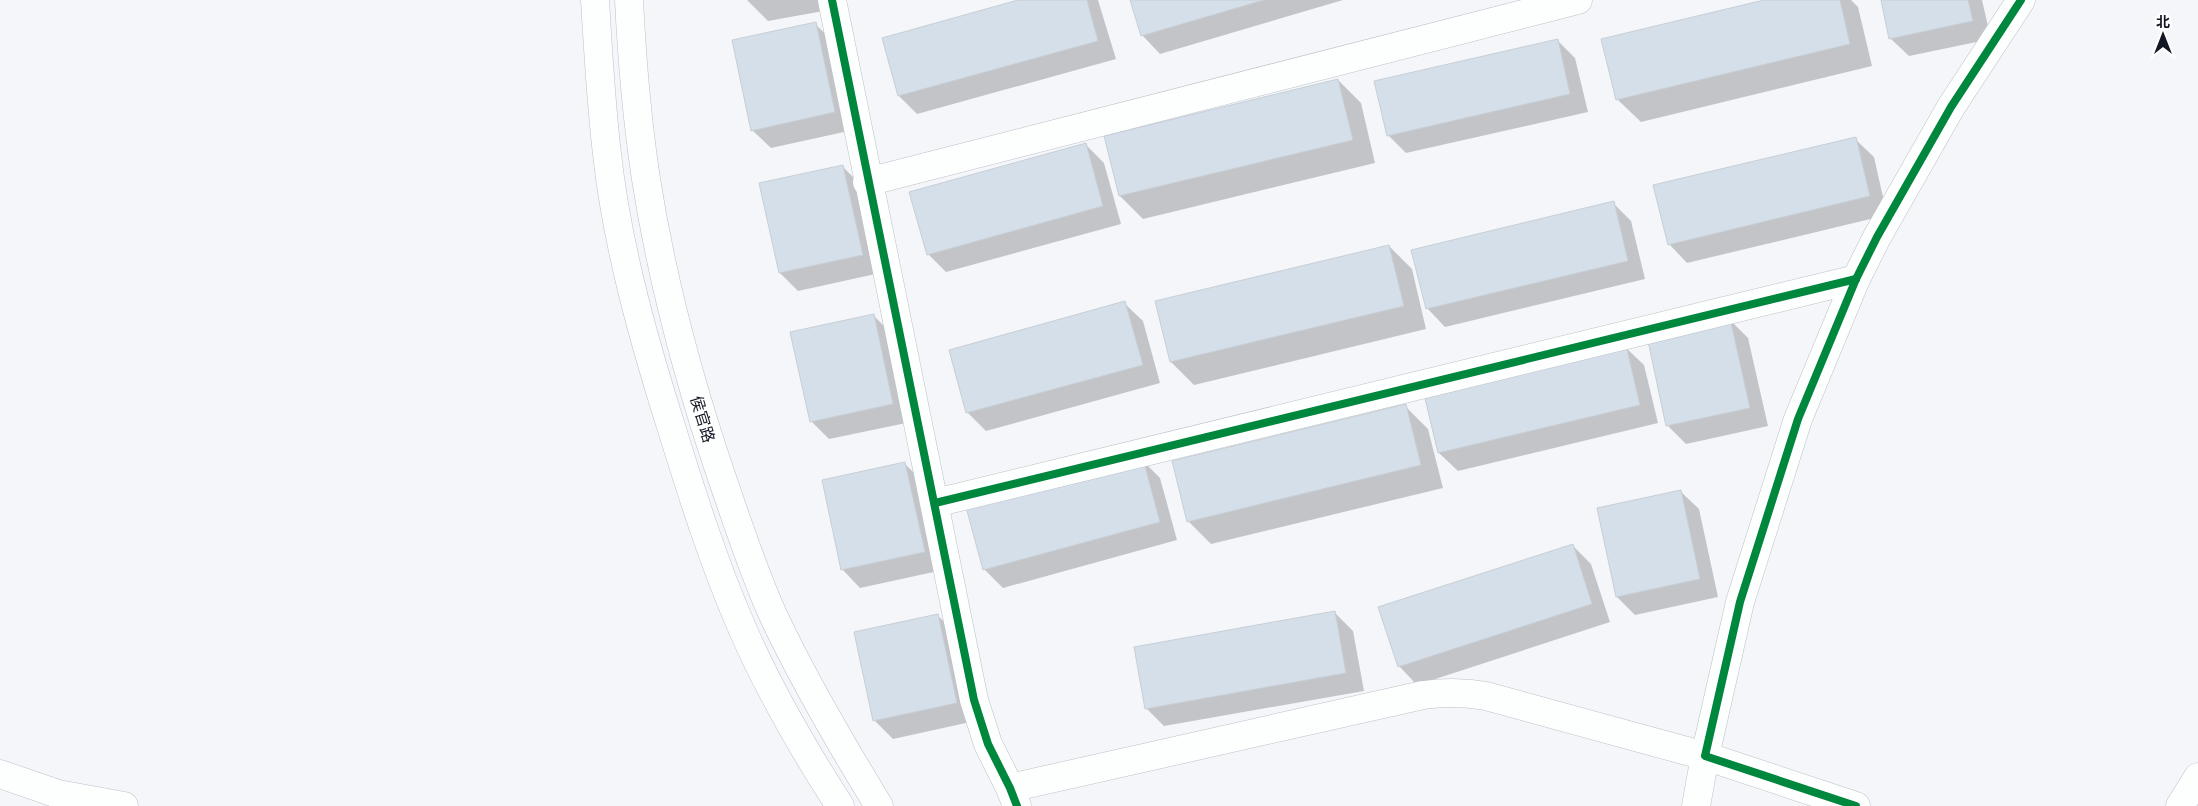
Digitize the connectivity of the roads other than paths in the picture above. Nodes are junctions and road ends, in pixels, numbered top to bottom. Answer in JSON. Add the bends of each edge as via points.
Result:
{"nodes":[{"id":1,"x":595,"y":0,"type":"edge"},
{"id":2,"x":629,"y":0,"type":"edge"},
{"id":3,"x":832,"y":0,"type":"edge"},
{"id":4,"x":1578,"y":0,"type":"edge"},
{"id":5,"x":2021,"y":0,"type":"edge"},
{"id":6,"x":868,"y":182,"type":"junction"},
{"id":7,"x":1856,"y":279,"type":"junction"},
{"id":8,"x":935,"y":503,"type":"junction"},
{"id":9,"x":1705,"y":756,"type":"junction"},
{"id":10,"x":0,"y":774,"type":"edge"},
{"id":11,"x":2198,"y":777,"type":"edge"},
{"id":12,"x":1014,"y":797,"type":"edge"},
{"id":13,"x":124,"y":806,"type":"edge"},
{"id":14,"x":840,"y":806,"type":"edge"},
{"id":15,"x":879,"y":806,"type":"edge"},
{"id":16,"x":1696,"y":806,"type":"edge"},
{"id":17,"x":1856,"y":806,"type":"edge"},
{"id":18,"x":2180,"y":806,"type":"edge"}],
"edges":[{"from":1,"to":14,"type":"street","name":"侯官路","via":[[607,155],[616,216],[657,384],[711,550],[743,631],[767,682]]},
{"from":2,"to":15,"type":"street","name":"侯官路","via":[[646,181],[677,326],[702,420],[773,613],[818,704]]},
{"from":3,"to":6,"type":"street"},
{"from":4,"to":6,"type":"street"},
{"from":5,"to":7,"type":"street","via":[[1952,107]]},
{"from":6,"to":8,"type":"street"},
{"from":7,"to":8,"type":"street"},
{"from":7,"to":9,"type":"street","via":[[1795,428],[1740,602]]},
{"from":8,"to":12,"type":"street","via":[[980,722]]},
{"from":9,"to":12,"type":"street","via":[[1486,696],[1445,692]]},
{"from":9,"to":16,"type":"street"},
{"from":9,"to":17,"type":"street"},
{"from":10,"to":13,"type":"street","via":[[58,794]]},
{"from":11,"to":18,"type":"street"}]}
